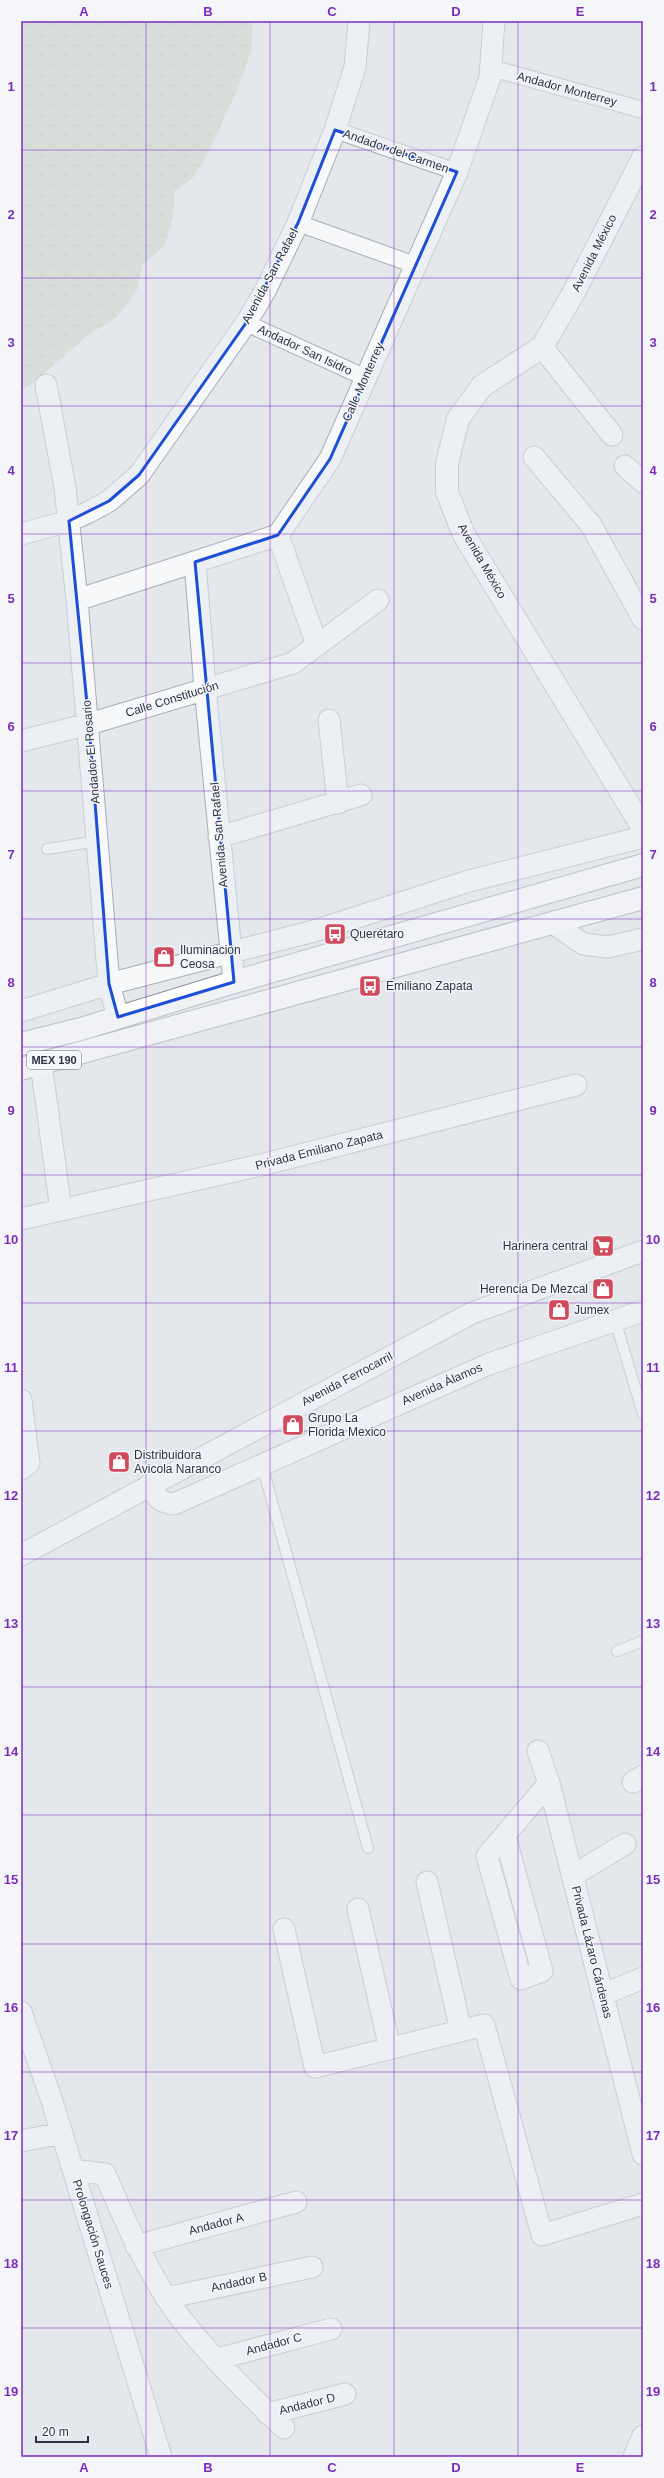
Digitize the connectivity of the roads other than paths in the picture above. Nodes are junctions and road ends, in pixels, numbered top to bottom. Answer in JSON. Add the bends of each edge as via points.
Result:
{"nodes":[{"id":1,"x":359,"y":21,"type":"edge"},
{"id":2,"x":494,"y":21,"type":"edge"},
{"id":3,"x":491,"y":68,"type":"junction"},
{"id":4,"x":643,"y":110,"type":"edge"},
{"id":5,"x":335,"y":130,"type":"junction"},
{"id":6,"x":643,"y":158,"type":"edge"},
{"id":7,"x":457,"y":172,"type":"junction"},
{"id":8,"x":298,"y":223,"type":"junction"},
{"id":9,"x":415,"y":265,"type":"junction"},
{"id":10,"x":246,"y":323,"type":"junction"},
{"id":11,"x":542,"y":347,"type":"junction"},
{"id":12,"x":364,"y":377,"type":"junction"},
{"id":13,"x":46,"y":385,"type":"dead end"},
{"id":14,"x":612,"y":435,"type":"dead end"},
{"id":15,"x":534,"y":457,"type":"dead end"},
{"id":16,"x":625,"y":466,"type":"dead end"},
{"id":17,"x":643,"y":482,"type":"edge"},
{"id":18,"x":68,"y":521,"type":"junction"},
{"id":19,"x":21,"y":534,"type":"edge"},
{"id":20,"x":278,"y":535,"type":"junction"},
{"id":21,"x":195,"y":562,"type":"junction"},
{"id":22,"x":77,"y":600,"type":"junction"},
{"id":23,"x":378,"y":600,"type":"dead end"},
{"id":24,"x":643,"y":619,"type":"edge"},
{"id":25,"x":317,"y":645,"type":"junction"},
{"id":26,"x":205,"y":688,"type":"junction"},
{"id":27,"x":329,"y":720,"type":"dead end"},
{"id":28,"x":89,"y":724,"type":"junction"},
{"id":29,"x":21,"y":741,"type":"edge"},
{"id":30,"x":362,"y":795,"type":"dead end"},
{"id":31,"x":338,"y":803,"type":"junction"},
{"id":32,"x":643,"y":828,"type":"edge"},
{"id":33,"x":219,"y":837,"type":"junction"},
{"id":34,"x":643,"y":837,"type":"edge"},
{"id":35,"x":98,"y":841,"type":"junction"},
{"id":36,"x":47,"y":849,"type":"dead end"},
{"id":37,"x":643,"y":865,"type":"edge"},
{"id":38,"x":643,"y":898,"type":"edge"},
{"id":39,"x":553,"y":923,"type":"junction"},
{"id":40,"x":643,"y":939,"type":"edge"},
{"id":41,"x":230,"y":953,"type":"junction"},
{"id":42,"x":234,"y":982,"type":"junction"},
{"id":43,"x":109,"y":984,"type":"junction"},
{"id":44,"x":21,"y":1011,"type":"edge"},
{"id":45,"x":118,"y":1017,"type":"junction"},
{"id":46,"x":21,"y":1044,"type":"edge"},
{"id":47,"x":31,"y":1066,"type":"edge"},
{"id":48,"x":576,"y":1085,"type":"dead end"},
{"id":49,"x":61,"y":1210,"type":"junction"},
{"id":50,"x":21,"y":1219,"type":"edge"},
{"id":51,"x":643,"y":1251,"type":"edge"},
{"id":52,"x":643,"y":1311,"type":"edge"},
{"id":53,"x":615,"y":1320,"type":"junction"},
{"id":54,"x":21,"y":1400,"type":"edge"},
{"id":55,"x":643,"y":1414,"type":"edge"},
{"id":56,"x":25,"y":1466,"type":"edge"},
{"id":57,"x":254,"y":1468,"type":"junction"},
{"id":58,"x":150,"y":1484,"type":"junction"},
{"id":59,"x":21,"y":1555,"type":"edge"},
{"id":60,"x":643,"y":1641,"type":"edge"},
{"id":61,"x":617,"y":1651,"type":"dead end"},
{"id":62,"x":538,"y":1751,"type":"dead end"},
{"id":63,"x":549,"y":1783,"type":"junction"},
{"id":64,"x":504,"y":1836,"type":"junction"},
{"id":65,"x":625,"y":1844,"type":"dead end"},
{"id":66,"x":368,"y":1848,"type":"dead end"},
{"id":67,"x":572,"y":1876,"type":"junction"},
{"id":68,"x":427,"y":1882,"type":"dead end"},
{"id":69,"x":358,"y":1909,"type":"dead end"},
{"id":70,"x":284,"y":1929,"type":"dead end"},
{"id":71,"x":643,"y":1978,"type":"edge"},
{"id":72,"x":602,"y":1995,"type":"junction"},
{"id":73,"x":21,"y":2012,"type":"edge"},
{"id":74,"x":461,"y":2031,"type":"junction"},
{"id":75,"x":390,"y":2049,"type":"junction"},
{"id":76,"x":62,"y":2133,"type":"junction"},
{"id":77,"x":21,"y":2141,"type":"edge"},
{"id":78,"x":643,"y":2154,"type":"edge"},
{"id":79,"x":73,"y":2170,"type":"junction"},
{"id":80,"x":296,"y":2202,"type":"dead end"},
{"id":81,"x":643,"y":2204,"type":"edge"},
{"id":82,"x":136,"y":2246,"type":"junction"},
{"id":83,"x":312,"y":2267,"type":"dead end"},
{"id":84,"x":166,"y":2298,"type":"junction"},
{"id":85,"x":331,"y":2329,"type":"dead end"},
{"id":86,"x":217,"y":2359,"type":"junction"},
{"id":87,"x":345,"y":2394,"type":"dead end"},
{"id":88,"x":268,"y":2414,"type":"junction"},
{"id":89,"x":284,"y":2428,"type":"dead end"},
{"id":90,"x":643,"y":2436,"type":"edge"},
{"id":91,"x":161,"y":2457,"type":"edge"},
{"id":92,"x":634,"y":2457,"type":"edge"}],
"edges":[{"from":1,"to":5,"type":"street","name":"Avenida San Rafael","via":[[356,67]]},
{"from":2,"to":3,"type":"street","name":"Calle Monterrey"},
{"from":3,"to":4,"type":"street","name":"Andador Monterrey"},
{"from":3,"to":7,"type":"street","name":"Calle Monterrey"},
{"from":5,"to":7,"type":"street","name":"Andador del Carmen"},
{"from":5,"to":8,"type":"street","name":"Avenida San Rafael"},
{"from":6,"to":11,"type":"street","name":"Avenida México","via":[[574,292]]},
{"from":7,"to":9,"type":"street","name":"Calle Monterrey"},
{"from":8,"to":9,"type":"street"},
{"from":8,"to":10,"type":"street","name":"Avenida San Rafael","via":[[265,291]]},
{"from":9,"to":12,"type":"street","name":"Calle Monterrey"},
{"from":10,"to":12,"type":"street","name":"Andador San Isidro"},
{"from":10,"to":18,"type":"street","name":"Avenida San Rafael","via":[[139,475],[109,501]]},
{"from":11,"to":14,"type":"street"},
{"from":11,"to":32,"type":"street","name":"Avenida México","via":[[482,386],[458,418],[447,463],[447,492],[464,535]]},
{"from":12,"to":20,"type":"street","name":"Calle Monterrey","via":[[330,459]]},
{"from":13,"to":18,"type":"street","name":"Andador El Rosario","via":[[65,488]]},
{"from":15,"to":24,"type":"street","via":[[591,525]]},
{"from":16,"to":17,"type":"street"},
{"from":18,"to":19,"type":"street","name":"Avenida San Rafael"},
{"from":18,"to":22,"type":"street","name":"Andador El Rosario"},
{"from":20,"to":21,"type":"street"},
{"from":20,"to":25,"type":"street"},
{"from":21,"to":22,"type":"street"},
{"from":21,"to":26,"type":"street","name":"Avenida San Rafael"},
{"from":22,"to":28,"type":"street","name":"Andador El Rosario"},
{"from":23,"to":25,"type":"street","name":"Calle Constitución"},
{"from":25,"to":26,"type":"street","name":"Calle Constitución","via":[[292,663]]},
{"from":26,"to":28,"type":"street","name":"Calle Constitución"},
{"from":26,"to":33,"type":"street","name":"Avenida San Rafael"},
{"from":27,"to":31,"type":"street"},
{"from":28,"to":29,"type":"street","name":"Calle Constitución"},
{"from":28,"to":35,"type":"street","name":"Andador El Rosario"},
{"from":30,"to":31,"type":"street"},
{"from":31,"to":33,"type":"street"},
{"from":33,"to":41,"type":"street","name":"Avenida San Rafael"},
{"from":34,"to":41,"type":"street","via":[[469,881],[314,931]]},
{"from":35,"to":36,"type":"lane"},
{"from":35,"to":43,"type":"street","name":"Andador El Rosario"},
{"from":37,"to":42,"type":"highway","number":"MEX 190"},
{"from":38,"to":39,"type":"highway","number":"MEX 190"},
{"from":39,"to":40,"type":"street","via":[[583,944],[608,947]]},
{"from":39,"to":47,"type":"highway","number":"MEX 190"},
{"from":41,"to":42,"type":"street","name":"Avenida San Rafael"},
{"from":41,"to":43,"type":"street"},
{"from":42,"to":45,"type":"highway","number":"MEX 190"},
{"from":43,"to":44,"type":"street"},
{"from":43,"to":45,"type":"street","name":"Andador El Rosario"},
{"from":45,"to":46,"type":"highway","number":"MEX 190"},
{"from":47,"to":49,"type":"street"},
{"from":48,"to":49,"type":"street","name":"Privada Emiliano Zapata","via":[[261,1165]]},
{"from":49,"to":50,"type":"street","name":"Privada Emiliano Zapata"},
{"from":51,"to":58,"type":"street","name":"Avenida Ferrocarril","via":[[472,1313]]},
{"from":52,"to":53,"type":"street","name":"Avenida Álamos"},
{"from":53,"to":55,"type":"lane"},
{"from":53,"to":57,"type":"street","name":"Avenida Álamos","via":[[489,1364]]},
{"from":54,"to":56,"type":"street"},
{"from":57,"to":58,"type":"street","name":"Avenida Álamos","via":[[174,1504],[163,1503],[156,1498]]},
{"from":57,"to":66,"type":"lane"},
{"from":58,"to":59,"type":"street","name":"Avenida Ferrocarril"},
{"from":60,"to":61,"type":"lane"},
{"from":62,"to":63,"type":"street","name":"Privada Lázaro Cárdenas"},
{"from":63,"to":64,"type":"street"},
{"from":63,"to":67,"type":"street","name":"Privada Lázaro Cárdenas"},
{"from":64,"to":64,"type":"street","via":[[542,1972],[521,1979],[487,1856]]},
{"from":65,"to":67,"type":"street"},
{"from":67,"to":72,"type":"street","name":"Privada Lázaro Cárdenas"},
{"from":68,"to":74,"type":"street"},
{"from":69,"to":75,"type":"street"},
{"from":70,"to":75,"type":"street","via":[[315,2067]]},
{"from":71,"to":72,"type":"street"},
{"from":72,"to":78,"type":"street","name":"Privada Lázaro Cárdenas"},
{"from":73,"to":76,"type":"street","name":"Prolongación Sauces"},
{"from":74,"to":75,"type":"street"},
{"from":74,"to":81,"type":"street","via":[[484,2026],[542,2235]]},
{"from":76,"to":77,"type":"street"},
{"from":76,"to":79,"type":"street","name":"Prolongación Sauces"},
{"from":79,"to":82,"type":"street","via":[[105,2174]]},
{"from":79,"to":91,"type":"street","name":"Prolongación Sauces"},
{"from":80,"to":82,"type":"street","name":"Andador A"},
{"from":82,"to":84,"type":"street"},
{"from":83,"to":84,"type":"street","name":"Andador B"},
{"from":84,"to":86,"type":"street"},
{"from":85,"to":86,"type":"street","name":"Andador C"},
{"from":86,"to":88,"type":"street"},
{"from":87,"to":88,"type":"street","name":"Andador D"},
{"from":88,"to":89,"type":"street"},
{"from":90,"to":92,"type":"street"}]}
